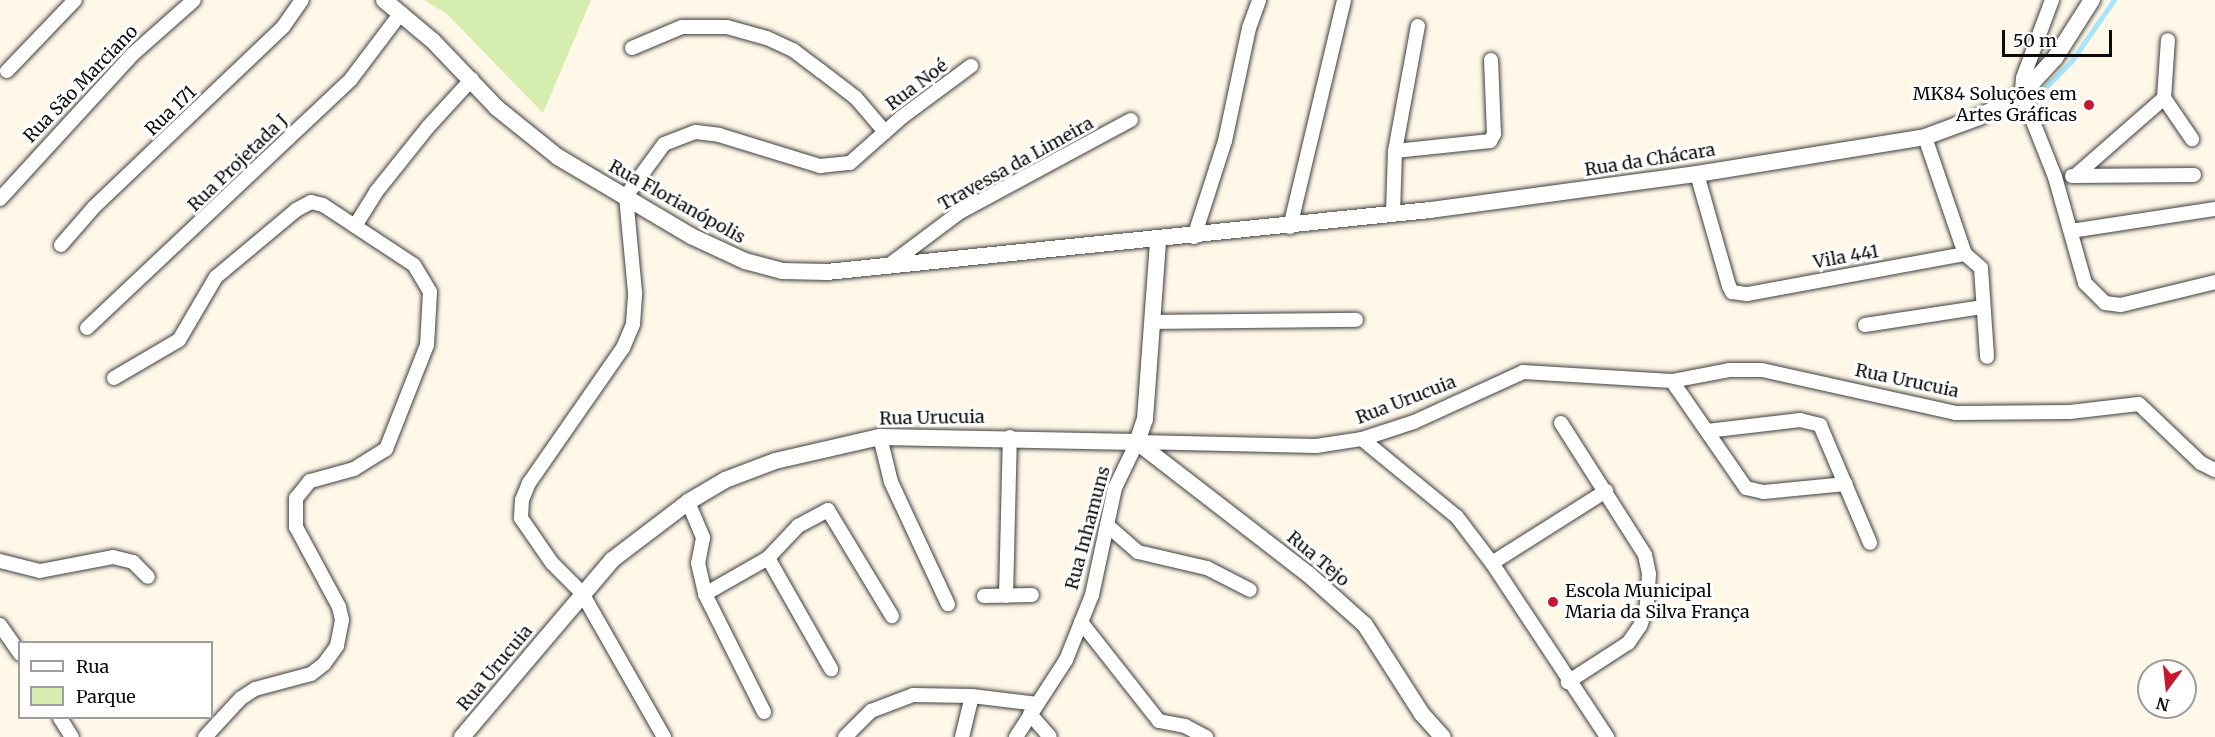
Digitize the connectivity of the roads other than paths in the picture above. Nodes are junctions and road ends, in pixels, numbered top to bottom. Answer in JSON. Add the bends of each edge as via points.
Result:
{"nodes":[{"id":1,"x":75,"y":0,"type":"edge"},
{"id":2,"x":194,"y":0,"type":"edge"},
{"id":3,"x":302,"y":0,"type":"edge"},
{"id":4,"x":384,"y":0,"type":"edge"},
{"id":5,"x":1259,"y":0,"type":"edge"},
{"id":6,"x":1344,"y":0,"type":"edge"},
{"id":7,"x":2052,"y":0,"type":"edge"},
{"id":8,"x":2091,"y":0,"type":"edge"},
{"id":9,"x":401,"y":13,"type":"junction"},
{"id":10,"x":1418,"y":26,"type":"dead end"},
{"id":11,"x":2168,"y":40,"type":"dead end"},
{"id":12,"x":632,"y":48,"type":"dead end"},
{"id":13,"x":1491,"y":60,"type":"dead end"},
{"id":14,"x":971,"y":66,"type":"dead end"},
{"id":15,"x":7,"y":71,"type":"dead end"},
{"id":16,"x":472,"y":79,"type":"junction"},
{"id":17,"x":2022,"y":93,"type":"junction"},
{"id":18,"x":2164,"y":98,"type":"junction"},
{"id":19,"x":1131,"y":120,"type":"dead end"},
{"id":20,"x":885,"y":132,"type":"junction"},
{"id":21,"x":1925,"y":137,"type":"junction"},
{"id":22,"x":2192,"y":139,"type":"dead end"},
{"id":23,"x":1395,"y":151,"type":"junction"},
{"id":24,"x":1697,"y":174,"type":"junction"},
{"id":25,"x":2194,"y":175,"type":"dead end"},
{"id":26,"x":2075,"y":176,"type":"junction"},
{"id":27,"x":2055,"y":177,"type":"junction"},
{"id":28,"x":626,"y":196,"type":"junction"},
{"id":29,"x":0,"y":199,"type":"edge"},
{"id":30,"x":2215,"y":209,"type":"edge"},
{"id":31,"x":1393,"y":214,"type":"junction"},
{"id":32,"x":355,"y":226,"type":"junction"},
{"id":33,"x":1290,"y":227,"type":"junction"},
{"id":34,"x":2071,"y":231,"type":"junction"},
{"id":35,"x":1194,"y":237,"type":"junction"},
{"id":36,"x":1158,"y":241,"type":"junction"},
{"id":37,"x":61,"y":245,"type":"dead end"},
{"id":38,"x":1965,"y":254,"type":"junction"},
{"id":39,"x":892,"y":263,"type":"junction"},
{"id":40,"x":2215,"y":282,"type":"edge"},
{"id":41,"x":1982,"y":307,"type":"junction"},
{"id":42,"x":1356,"y":320,"type":"dead end"},
{"id":43,"x":1154,"y":322,"type":"junction"},
{"id":44,"x":1865,"y":325,"type":"dead end"},
{"id":45,"x":87,"y":328,"type":"dead end"},
{"id":46,"x":1987,"y":357,"type":"dead end"},
{"id":47,"x":114,"y":378,"type":"dead end"},
{"id":48,"x":1672,"y":381,"type":"junction"},
{"id":49,"x":1561,"y":423,"type":"dead end"},
{"id":50,"x":1707,"y":431,"type":"junction"},
{"id":51,"x":880,"y":437,"type":"junction"},
{"id":52,"x":1010,"y":437,"type":"junction"},
{"id":53,"x":1362,"y":439,"type":"junction"},
{"id":54,"x":1137,"y":441,"type":"junction"},
{"id":55,"x":2215,"y":470,"type":"edge"},
{"id":56,"x":1846,"y":484,"type":"junction"},
{"id":57,"x":1606,"y":491,"type":"junction"},
{"id":58,"x":688,"y":502,"type":"junction"},
{"id":59,"x":1107,"y":525,"type":"junction"},
{"id":60,"x":1870,"y":543,"type":"dead end"},
{"id":61,"x":768,"y":558,"type":"junction"},
{"id":62,"x":0,"y":561,"type":"edge"},
{"id":63,"x":1492,"y":563,"type":"junction"},
{"id":64,"x":148,"y":577,"type":"dead end"},
{"id":65,"x":1250,"y":590,"type":"dead end"},
{"id":66,"x":582,"y":593,"type":"junction"},
{"id":67,"x":705,"y":594,"type":"junction"},
{"id":68,"x":1032,"y":595,"type":"dead end"},
{"id":69,"x":984,"y":596,"type":"dead end"},
{"id":70,"x":1006,"y":596,"type":"junction"},
{"id":71,"x":948,"y":604,"type":"dead end"},
{"id":72,"x":892,"y":616,"type":"dead end"},
{"id":73,"x":1081,"y":622,"type":"junction"},
{"id":74,"x":0,"y":625,"type":"edge"},
{"id":75,"x":18,"y":651,"type":"edge"},
{"id":76,"x":831,"y":669,"type":"dead end"},
{"id":77,"x":1568,"y":682,"type":"junction"},
{"id":78,"x":972,"y":696,"type":"junction"},
{"id":79,"x":1034,"y":709,"type":"junction"},
{"id":80,"x":764,"y":712,"type":"dead end"},
{"id":81,"x":61,"y":719,"type":"edge"},
{"id":82,"x":72,"y":737,"type":"edge"},
{"id":83,"x":205,"y":737,"type":"edge"},
{"id":84,"x":462,"y":737,"type":"edge"},
{"id":85,"x":664,"y":737,"type":"edge"},
{"id":86,"x":846,"y":737,"type":"edge"},
{"id":87,"x":962,"y":737,"type":"edge"},
{"id":88,"x":1016,"y":737,"type":"edge"},
{"id":89,"x":1050,"y":737,"type":"edge"},
{"id":90,"x":1206,"y":737,"type":"edge"},
{"id":91,"x":1443,"y":737,"type":"edge"},
{"id":92,"x":1606,"y":737,"type":"edge"}],
"edges":[{"from":1,"to":15,"type":"street"},
{"from":2,"to":29,"type":"street","name":"Rua São Marciano","via":[[133,54]]},
{"from":3,"to":37,"type":"street","name":"Rua 171","via":[[283,27],[94,207]]},
{"from":4,"to":9,"type":"street","name":"Rua Florianópolis"},
{"from":5,"to":35,"type":"street","via":[[1249,28],[1225,141]]},
{"from":6,"to":33,"type":"street"},
{"from":7,"to":17,"type":"street","via":[[2023,78]]},
{"from":8,"to":17,"type":"street","name":"Rua da Chácara","via":[[2055,58]]},
{"from":9,"to":16,"type":"street","name":"Rua Florianópolis"},
{"from":9,"to":45,"type":"street","name":"Rua Projetada J","via":[[351,79]]},
{"from":10,"to":23,"type":"street"},
{"from":11,"to":18,"type":"street"},
{"from":12,"to":20,"type":"street","via":[[682,27],[727,27],[766,38],[793,50],[830,78],[855,98]]},
{"from":13,"to":23,"type":"street","via":[[1494,134],[1490,141]]},
{"from":14,"to":20,"type":"street","name":"Rua Noé"},
{"from":16,"to":28,"type":"street","name":"Rua Florianópolis","via":[[497,108],[558,157]]},
{"from":16,"to":32,"type":"street","via":[[376,192]]},
{"from":17,"to":21,"type":"street","name":"Rua da Chácara","via":[[1979,117]]},
{"from":17,"to":27,"type":"street"},
{"from":18,"to":22,"type":"street"},
{"from":18,"to":26,"type":"street"},
{"from":19,"to":39,"type":"street","name":"Travessa da Limeira","via":[[960,212]]},
{"from":20,"to":28,"type":"street","name":"Rua Noé","via":[[863,155],[837,166],[774,154],[719,135],[681,135],[664,144],[650,159]]},
{"from":21,"to":24,"type":"street","name":"Rua da Chácara"},
{"from":21,"to":38,"type":"street"},
{"from":23,"to":31,"type":"street"},
{"from":24,"to":31,"type":"street","name":"Rua da Chácara"},
{"from":24,"to":38,"type":"street","name":"Vila 441","via":[[1729,286],[1738,294]]},
{"from":25,"to":26,"type":"street"},
{"from":26,"to":27,"type":"street"},
{"from":27,"to":34,"type":"street"},
{"from":28,"to":39,"type":"street","name":"Rua Florianópolis","via":[[691,236],[745,261],[782,271],[826,272]]},
{"from":28,"to":66,"type":"street","via":[[635,292],[633,324],[623,348],[546,455],[522,500],[521,518],[529,534]]},
{"from":30,"to":34,"type":"street"},
{"from":31,"to":33,"type":"street","name":"Rua da Chácara"},
{"from":32,"to":47,"type":"street","via":[[323,205],[304,205],[211,282],[179,340]]},
{"from":32,"to":83,"type":"street","via":[[414,265],[425,277],[431,312],[427,345],[386,449],[354,470],[310,481],[296,498],[296,527],[339,607],[342,620],[337,646],[311,674],[255,688]]},
{"from":33,"to":35,"type":"street","name":"Rua da Chácara"},
{"from":34,"to":40,"type":"street","via":[[2085,283],[2105,303],[2121,305]]},
{"from":35,"to":36,"type":"street","name":"Rua da Chácara"},
{"from":36,"to":39,"type":"street","name":"Rua Florianópolis"},
{"from":36,"to":43,"type":"street","name":"Rua Inhamuns"},
{"from":38,"to":41,"type":"street","via":[[1981,268]]},
{"from":41,"to":44,"type":"street"},
{"from":41,"to":46,"type":"street"},
{"from":42,"to":43,"type":"street"},
{"from":43,"to":54,"type":"street","name":"Rua Inhamuns","via":[[1145,418]]},
{"from":48,"to":50,"type":"street"},
{"from":48,"to":53,"type":"street","name":"Rua Urucuia","via":[[1523,372],[1414,422]]},
{"from":48,"to":55,"type":"street","name":"Rua Urucuia","via":[[1729,370],[1762,370],[1956,413],[2070,412],[2139,404],[2201,463]]},
{"from":49,"to":57,"type":"street"},
{"from":50,"to":56,"type":"street","via":[[1737,478],[1754,492]]},
{"from":50,"to":56,"type":"street","via":[[1812,421],[1824,430]]},
{"from":51,"to":52,"type":"street","name":"Rua Urucuia"},
{"from":51,"to":58,"type":"street","name":"Rua Urucuia","via":[[775,461],[725,480]]},
{"from":51,"to":71,"type":"street","via":[[891,482]]},
{"from":52,"to":54,"type":"street","name":"Rua Urucuia"},
{"from":52,"to":70,"type":"street"},
{"from":53,"to":54,"type":"street","name":"Rua Urucuia","via":[[1316,446]]},
{"from":53,"to":63,"type":"street","via":[[1457,517]]},
{"from":54,"to":59,"type":"street","name":"Rua Inhamuns","via":[[1115,488]]},
{"from":54,"to":91,"type":"street","name":"Rua Tejo","via":[[1308,574],[1365,625],[1422,714]]},
{"from":56,"to":60,"type":"street"},
{"from":57,"to":63,"type":"street"},
{"from":57,"to":77,"type":"street","via":[[1645,555],[1649,574],[1647,604],[1640,626],[1628,643]]},
{"from":58,"to":66,"type":"street","name":"Rua Urucuia","via":[[612,560]]},
{"from":58,"to":67,"type":"street","via":[[703,538],[698,563]]},
{"from":59,"to":65,"type":"street","via":[[1138,552],[1207,568]]},
{"from":59,"to":73,"type":"street","name":"Rua Inhamuns","via":[[1092,595]]},
{"from":61,"to":67,"type":"street"},
{"from":61,"to":72,"type":"street","via":[[798,526],[821,511],[830,512]]},
{"from":61,"to":76,"type":"street"},
{"from":62,"to":64,"type":"street","via":[[40,571],[113,557],[133,562]]},
{"from":63,"to":77,"type":"street"},
{"from":66,"to":84,"type":"street","name":"Rua Urucuia"},
{"from":66,"to":85,"type":"street"},
{"from":67,"to":80,"type":"street"},
{"from":68,"to":70,"type":"street"},
{"from":69,"to":70,"type":"street"},
{"from":73,"to":79,"type":"street","name":"Rua Inhamuns","via":[[1055,682]]},
{"from":73,"to":90,"type":"street","via":[[1159,721],[1185,726]]},
{"from":74,"to":75,"type":"street"},
{"from":77,"to":92,"type":"street"},
{"from":78,"to":79,"type":"street"},
{"from":78,"to":86,"type":"street","via":[[925,694],[894,700],[871,711]]},
{"from":78,"to":87,"type":"street"},
{"from":79,"to":88,"type":"street","name":"Rua Inhamuns"},
{"from":79,"to":89,"type":"street"},
{"from":81,"to":82,"type":"street"}]}
